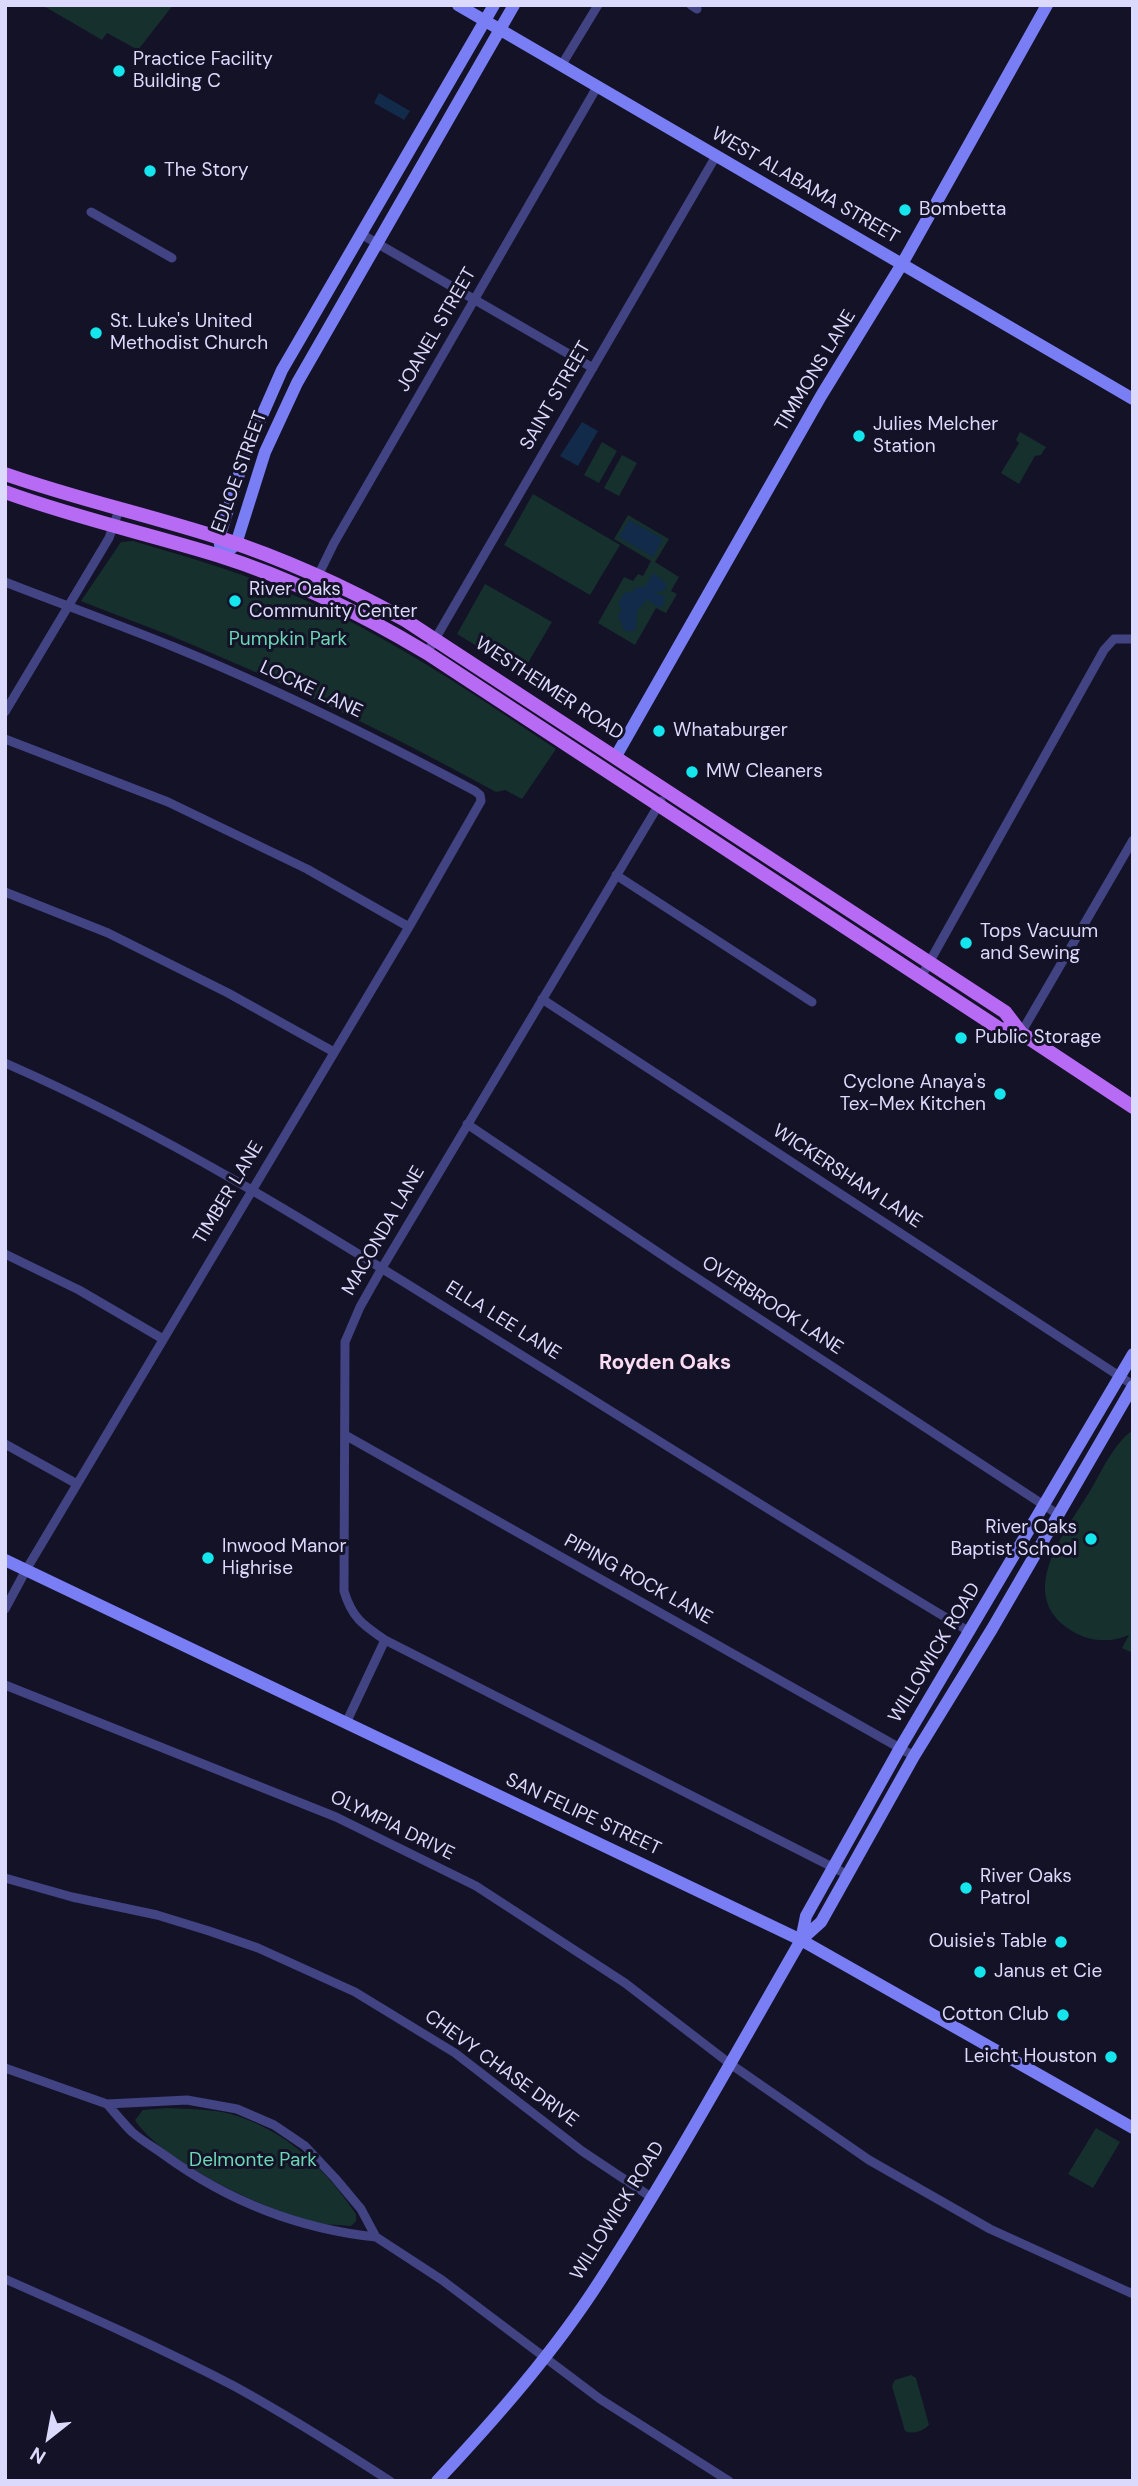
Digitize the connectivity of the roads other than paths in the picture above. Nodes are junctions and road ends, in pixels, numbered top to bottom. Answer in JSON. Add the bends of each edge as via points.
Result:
{"nodes":[{"id":1,"x":458,"y":5,"type":"edge"},
{"id":2,"x":494,"y":5,"type":"edge"},
{"id":3,"x":514,"y":5,"type":"edge"},
{"id":4,"x":598,"y":5,"type":"edge"},
{"id":5,"x":1047,"y":5,"type":"edge"},
{"id":6,"x":485,"y":21,"type":"junction"},
{"id":7,"x":500,"y":30,"type":"junction"},
{"id":8,"x":561,"y":66,"type":"junction"},
{"id":9,"x":597,"y":87,"type":"junction"},
{"id":10,"x":410,"y":147,"type":"junction"},
{"id":11,"x":426,"y":156,"type":"junction"},
{"id":12,"x":716,"y":156,"type":"junction"},
{"id":13,"x":91,"y":212,"type":"dead end"},
{"id":14,"x":361,"y":234,"type":"junction"},
{"id":15,"x":376,"y":243,"type":"junction"},
{"id":16,"x":172,"y":258,"type":"dead end"},
{"id":17,"x":902,"y":264,"type":"junction"},
{"id":18,"x":475,"y":300,"type":"junction"},
{"id":19,"x":300,"y":338,"type":"junction"},
{"id":20,"x":317,"y":348,"type":"junction"},
{"id":21,"x":593,"y":368,"type":"junction"},
{"id":22,"x":1133,"y":399,"type":"edge"},
{"id":23,"x":5,"y":474,"type":"edge"},
{"id":24,"x":5,"y":492,"type":"edge"},
{"id":25,"x":119,"y":510,"type":"junction"},
{"id":26,"x":114,"y":526,"type":"junction"},
{"id":27,"x":219,"y":538,"type":"junction"},
{"id":28,"x":236,"y":544,"type":"junction"},
{"id":29,"x":222,"y":557,"type":"junction"},
{"id":30,"x":317,"y":576,"type":"junction"},
{"id":31,"x":5,"y":582,"type":"edge"},
{"id":32,"x":310,"y":592,"type":"junction"},
{"id":33,"x":68,"y":607,"type":"junction"},
{"id":34,"x":437,"y":639,"type":"junction"},
{"id":35,"x":1133,"y":639,"type":"edge"},
{"id":36,"x":428,"y":653,"type":"junction"},
{"id":37,"x":530,"y":700,"type":"junction"},
{"id":38,"x":5,"y":712,"type":"edge"},
{"id":39,"x":520,"y":714,"type":"junction"},
{"id":40,"x":5,"y":739,"type":"edge"},
{"id":41,"x":579,"y":753,"type":"junction"},
{"id":42,"x":616,"y":756,"type":"junction"},
{"id":43,"x":668,"y":790,"type":"junction"},
{"id":44,"x":480,"y":795,"type":"joint"},
{"id":45,"x":659,"y":805,"type":"junction"},
{"id":46,"x":1133,"y":840,"type":"edge"},
{"id":47,"x":616,"y":875,"type":"junction"},
{"id":48,"x":5,"y":892,"type":"edge"},
{"id":49,"x":409,"y":927,"type":"junction"},
{"id":50,"x":929,"y":962,"type":"junction"},
{"id":51,"x":921,"y":977,"type":"junction"},
{"id":52,"x":542,"y":999,"type":"junction"},
{"id":53,"x":812,"y":1002,"type":"dead end"},
{"id":54,"x":1021,"y":1033,"type":"junction"},
{"id":55,"x":334,"y":1052,"type":"junction"},
{"id":56,"x":5,"y":1063,"type":"edge"},
{"id":57,"x":1133,"y":1107,"type":"edge"},
{"id":58,"x":467,"y":1124,"type":"junction"},
{"id":59,"x":250,"y":1190,"type":"junction"},
{"id":60,"x":5,"y":1254,"type":"edge"},
{"id":61,"x":382,"y":1268,"type":"junction"},
{"id":62,"x":163,"y":1339,"type":"junction"},
{"id":63,"x":1133,"y":1354,"type":"edge"},
{"id":64,"x":1119,"y":1377,"type":"junction"},
{"id":65,"x":1133,"y":1385,"type":"edge"},
{"id":66,"x":345,"y":1435,"type":"junction"},
{"id":67,"x":5,"y":1444,"type":"edge"},
{"id":68,"x":77,"y":1484,"type":"junction"},
{"id":69,"x":1045,"y":1506,"type":"junction"},
{"id":70,"x":1059,"y":1515,"type":"junction"},
{"id":71,"x":5,"y":1560,"type":"edge"},
{"id":72,"x":26,"y":1570,"type":"junction"},
{"id":73,"x":5,"y":1609,"type":"edge"},
{"id":74,"x":992,"y":1629,"type":"junction"},
{"id":75,"x":970,"y":1632,"type":"junction"},
{"id":76,"x":386,"y":1640,"type":"junction"},
{"id":77,"x":982,"y":1643,"type":"junction"},
{"id":78,"x":5,"y":1685,"type":"edge"},
{"id":79,"x":346,"y":1723,"type":"junction"},
{"id":80,"x":900,"y":1748,"type":"junction"},
{"id":81,"x":914,"y":1756,"type":"junction"},
{"id":82,"x":834,"y":1867,"type":"junction"},
{"id":83,"x":848,"y":1875,"type":"junction"},
{"id":84,"x":5,"y":1878,"type":"edge"},
{"id":85,"x":801,"y":1940,"type":"junction"},
{"id":86,"x":729,"y":2063,"type":"junction"},
{"id":87,"x":5,"y":2068,"type":"edge"},
{"id":88,"x":107,"y":2104,"type":"junction"},
{"id":89,"x":1133,"y":2128,"type":"edge"},
{"id":90,"x":651,"y":2197,"type":"junction"},
{"id":91,"x":376,"y":2237,"type":"junction"},
{"id":92,"x":5,"y":2279,"type":"edge"},
{"id":93,"x":1133,"y":2294,"type":"edge"},
{"id":94,"x":544,"y":2357,"type":"junction"},
{"id":95,"x":390,"y":2481,"type":"edge"},
{"id":96,"x":437,"y":2481,"type":"edge"},
{"id":97,"x":729,"y":2481,"type":"edge"}],
"edges":[{"from":1,"to":6,"type":"main road","name":"WEST ALABAMA STREET"},
{"from":2,"to":6,"type":"main road","name":"EDLOE STREET"},
{"from":3,"to":7,"type":"main road","name":"EDLOE STREET"},
{"from":4,"to":8,"type":"street"},
{"from":5,"to":17,"type":"main road","name":"TIMMONS LANE"},
{"from":6,"to":7,"type":"main road","name":"WEST ALABAMA STREET"},
{"from":6,"to":10,"type":"main road","name":"EDLOE STREET"},
{"from":7,"to":8,"type":"main road","name":"WEST ALABAMA STREET"},
{"from":7,"to":11,"type":"main road","name":"EDLOE STREET"},
{"from":8,"to":9,"type":"main road","name":"WEST ALABAMA STREET"},
{"from":9,"to":12,"type":"main road","name":"WEST ALABAMA STREET"},
{"from":9,"to":18,"type":"street","name":"JOANEL STREET"},
{"from":10,"to":11,"type":"main road"},
{"from":10,"to":14,"type":"main road","name":"EDLOE STREET"},
{"from":11,"to":15,"type":"main road","name":"EDLOE STREET"},
{"from":12,"to":17,"type":"main road","name":"WEST ALABAMA STREET"},
{"from":12,"to":21,"type":"street","name":"SAINT STREET"},
{"from":13,"to":16,"type":"street"},
{"from":14,"to":15,"type":"street"},
{"from":14,"to":19,"type":"main road","name":"EDLOE STREET"},
{"from":15,"to":18,"type":"street"},
{"from":15,"to":20,"type":"main road","name":"EDLOE STREET"},
{"from":17,"to":22,"type":"main road","name":"WEST ALABAMA STREET"},
{"from":17,"to":42,"type":"main road","name":"TIMMONS LANE","via":[[821,396]]},
{"from":18,"to":21,"type":"street"},
{"from":18,"to":30,"type":"street","name":"JOANEL STREET"},
{"from":19,"to":20,"type":"main road"},
{"from":19,"to":27,"type":"main road","name":"EDLOE STREET","via":[[250,442]]},
{"from":20,"to":28,"type":"main road","name":"EDLOE STREET","via":[[265,452]]},
{"from":21,"to":34,"type":"street","name":"SAINT STREET"},
{"from":23,"to":25,"type":"main road","name":"WESTHEIMER ROAD"},
{"from":24,"to":26,"type":"main road","name":"WESTHEIMER ROAD"},
{"from":25,"to":26,"type":"street"},
{"from":25,"to":27,"type":"main road","name":"WESTHEIMER ROAD"},
{"from":26,"to":29,"type":"main road","name":"WESTHEIMER ROAD"},
{"from":26,"to":33,"type":"street"},
{"from":27,"to":28,"type":"main road","name":"WESTHEIMER ROAD"},
{"from":27,"to":29,"type":"main road","name":"EDLOE STREET"},
{"from":28,"to":29,"type":"main road","name":"EDLOE STREET"},
{"from":28,"to":30,"type":"main road","name":"WESTHEIMER ROAD"},
{"from":29,"to":32,"type":"main road","name":"WESTHEIMER ROAD"},
{"from":30,"to":32,"type":"street","name":"JOANEL STREET"},
{"from":30,"to":34,"type":"main road","name":"WESTHEIMER ROAD"},
{"from":31,"to":33,"type":"street","name":"LOCKE LANE"},
{"from":32,"to":36,"type":"main road","name":"WESTHEIMER ROAD"},
{"from":33,"to":38,"type":"street"},
{"from":33,"to":44,"type":"street","name":"LOCKE LANE","via":[[286,696]]},
{"from":34,"to":36,"type":"street","name":"SAINT STREET"},
{"from":34,"to":37,"type":"main road","name":"WESTHEIMER ROAD"},
{"from":35,"to":50,"type":"street","via":[[1114,639],[1104,650]]},
{"from":36,"to":39,"type":"main road","name":"WESTHEIMER ROAD"},
{"from":37,"to":39,"type":"main road"},
{"from":37,"to":42,"type":"main road","name":"WESTHEIMER ROAD"},
{"from":39,"to":41,"type":"main road","name":"WESTHEIMER ROAD"},
{"from":40,"to":49,"type":"street","via":[[168,802],[307,869]]},
{"from":41,"to":42,"type":"main road"},
{"from":41,"to":45,"type":"main road","name":"WESTHEIMER ROAD"},
{"from":42,"to":43,"type":"main road","name":"WESTHEIMER ROAD"},
{"from":43,"to":45,"type":"street","name":"MACONDA LANE"},
{"from":43,"to":50,"type":"main road","name":"WESTHEIMER ROAD"},
{"from":44,"to":49,"type":"street","name":"TIMBER LANE","via":[[479,807]]},
{"from":45,"to":47,"type":"street","name":"MACONDA LANE"},
{"from":45,"to":51,"type":"main road","name":"WESTHEIMER ROAD"},
{"from":46,"to":54,"type":"street"},
{"from":47,"to":52,"type":"street","name":"MACONDA LANE"},
{"from":47,"to":53,"type":"street"},
{"from":48,"to":55,"type":"street","via":[[108,933]]},
{"from":49,"to":55,"type":"street","name":"TIMBER LANE"},
{"from":50,"to":51,"type":"street"},
{"from":50,"to":54,"type":"main road","name":"WESTHEIMER ROAD","via":[[1005,1012]]},
{"from":51,"to":54,"type":"main road","name":"WESTHEIMER ROAD","via":[[1000,1029]]},
{"from":52,"to":58,"type":"street","name":"MACONDA LANE"},
{"from":52,"to":64,"type":"street","name":"WICKERSHAM LANE"},
{"from":54,"to":57,"type":"main road","name":"WESTHEIMER ROAD"},
{"from":55,"to":59,"type":"street","name":"TIMBER LANE"},
{"from":56,"to":59,"type":"street","name":"ELLA LEE LANE"},
{"from":58,"to":61,"type":"street","name":"MACONDA LANE"},
{"from":58,"to":69,"type":"street","name":"OVERBROOK LANE"},
{"from":59,"to":61,"type":"street","name":"ELLA LEE LANE"},
{"from":59,"to":62,"type":"street","name":"TIMBER LANE"},
{"from":60,"to":62,"type":"street"},
{"from":61,"to":66,"type":"street","name":"MACONDA LANE","via":[[345,1342]]},
{"from":61,"to":75,"type":"street","name":"ELLA LEE LANE"},
{"from":62,"to":68,"type":"street","name":"TIMBER LANE"},
{"from":63,"to":64,"type":"main road","name":"WILLOWICK ROAD"},
{"from":64,"to":65,"type":"street","name":"WICKERSHAM LANE"},
{"from":64,"to":69,"type":"main road","name":"WILLOWICK ROAD"},
{"from":65,"to":70,"type":"main road","name":"WILLOWICK ROAD"},
{"from":66,"to":76,"type":"street","name":"MACONDA LANE","via":[[344,1591],[349,1610],[363,1626]]},
{"from":66,"to":80,"type":"street","name":"PIPING ROCK LANE"},
{"from":67,"to":68,"type":"street"},
{"from":68,"to":72,"type":"street","name":"TIMBER LANE"},
{"from":69,"to":70,"type":"street","name":"OVERBROOK LANE"},
{"from":69,"to":75,"type":"main road","name":"WILLOWICK ROAD"},
{"from":70,"to":74,"type":"main road","name":"WILLOWICK ROAD"},
{"from":71,"to":72,"type":"main road","name":"SAN FELIPE STREET"},
{"from":72,"to":73,"type":"street","name":"TIMBER LANE"},
{"from":72,"to":79,"type":"main road","name":"SAN FELIPE STREET"},
{"from":74,"to":75,"type":"main road"},
{"from":74,"to":77,"type":"main road","name":"WILLOWICK ROAD"},
{"from":75,"to":77,"type":"main road","name":"ELLA LEE LANE"},
{"from":75,"to":80,"type":"main road","name":"WILLOWICK ROAD"},
{"from":76,"to":79,"type":"street"},
{"from":76,"to":82,"type":"street","name":"MACONDA LANE"},
{"from":77,"to":81,"type":"main road","name":"WILLOWICK ROAD"},
{"from":78,"to":86,"type":"street","name":"OLYMPIA DRIVE","via":[[337,1817],[464,1880],[625,1983]]},
{"from":79,"to":85,"type":"main road","name":"SAN FELIPE STREET"},
{"from":80,"to":81,"type":"street","name":"PIPING ROCK LANE"},
{"from":80,"to":82,"type":"main road","name":"WILLOWICK ROAD"},
{"from":81,"to":83,"type":"main road","name":"WILLOWICK ROAD"},
{"from":82,"to":83,"type":"street","name":"MACONDA LANE"},
{"from":82,"to":85,"type":"main road","name":"WILLOWICK ROAD","via":[[806,1916]]},
{"from":83,"to":85,"type":"main road","name":"WILLOWICK ROAD","via":[[821,1922]]},
{"from":84,"to":90,"type":"street","name":"CHEVY CHASE DRIVE","via":[[209,1931],[355,1992],[455,2053],[582,2151]]},
{"from":85,"to":86,"type":"main road","name":"WILLOWICK ROAD"},
{"from":85,"to":89,"type":"main road","name":"SAN FELIPE STREET"},
{"from":86,"to":90,"type":"main road","name":"WILLOWICK ROAD"},
{"from":86,"to":93,"type":"street","name":"OLYMPIA DRIVE","via":[[928,2195],[990,2229]]},
{"from":87,"to":88,"type":"street"},
{"from":88,"to":91,"type":"street","via":[[133,2132],[183,2169],[235,2198],[298,2223]]},
{"from":88,"to":91,"type":"street","via":[[187,2100],[237,2109],[274,2125],[305,2146],[335,2178],[361,2209]]},
{"from":90,"to":94,"type":"main road","name":"WILLOWICK ROAD","via":[[600,2280]]},
{"from":91,"to":94,"type":"street"},
{"from":92,"to":95,"type":"street","via":[[113,2326],[234,2387]]},
{"from":94,"to":96,"type":"main road","name":"WILLOWICK ROAD"},
{"from":94,"to":97,"type":"street","via":[[600,2399]]}]}
